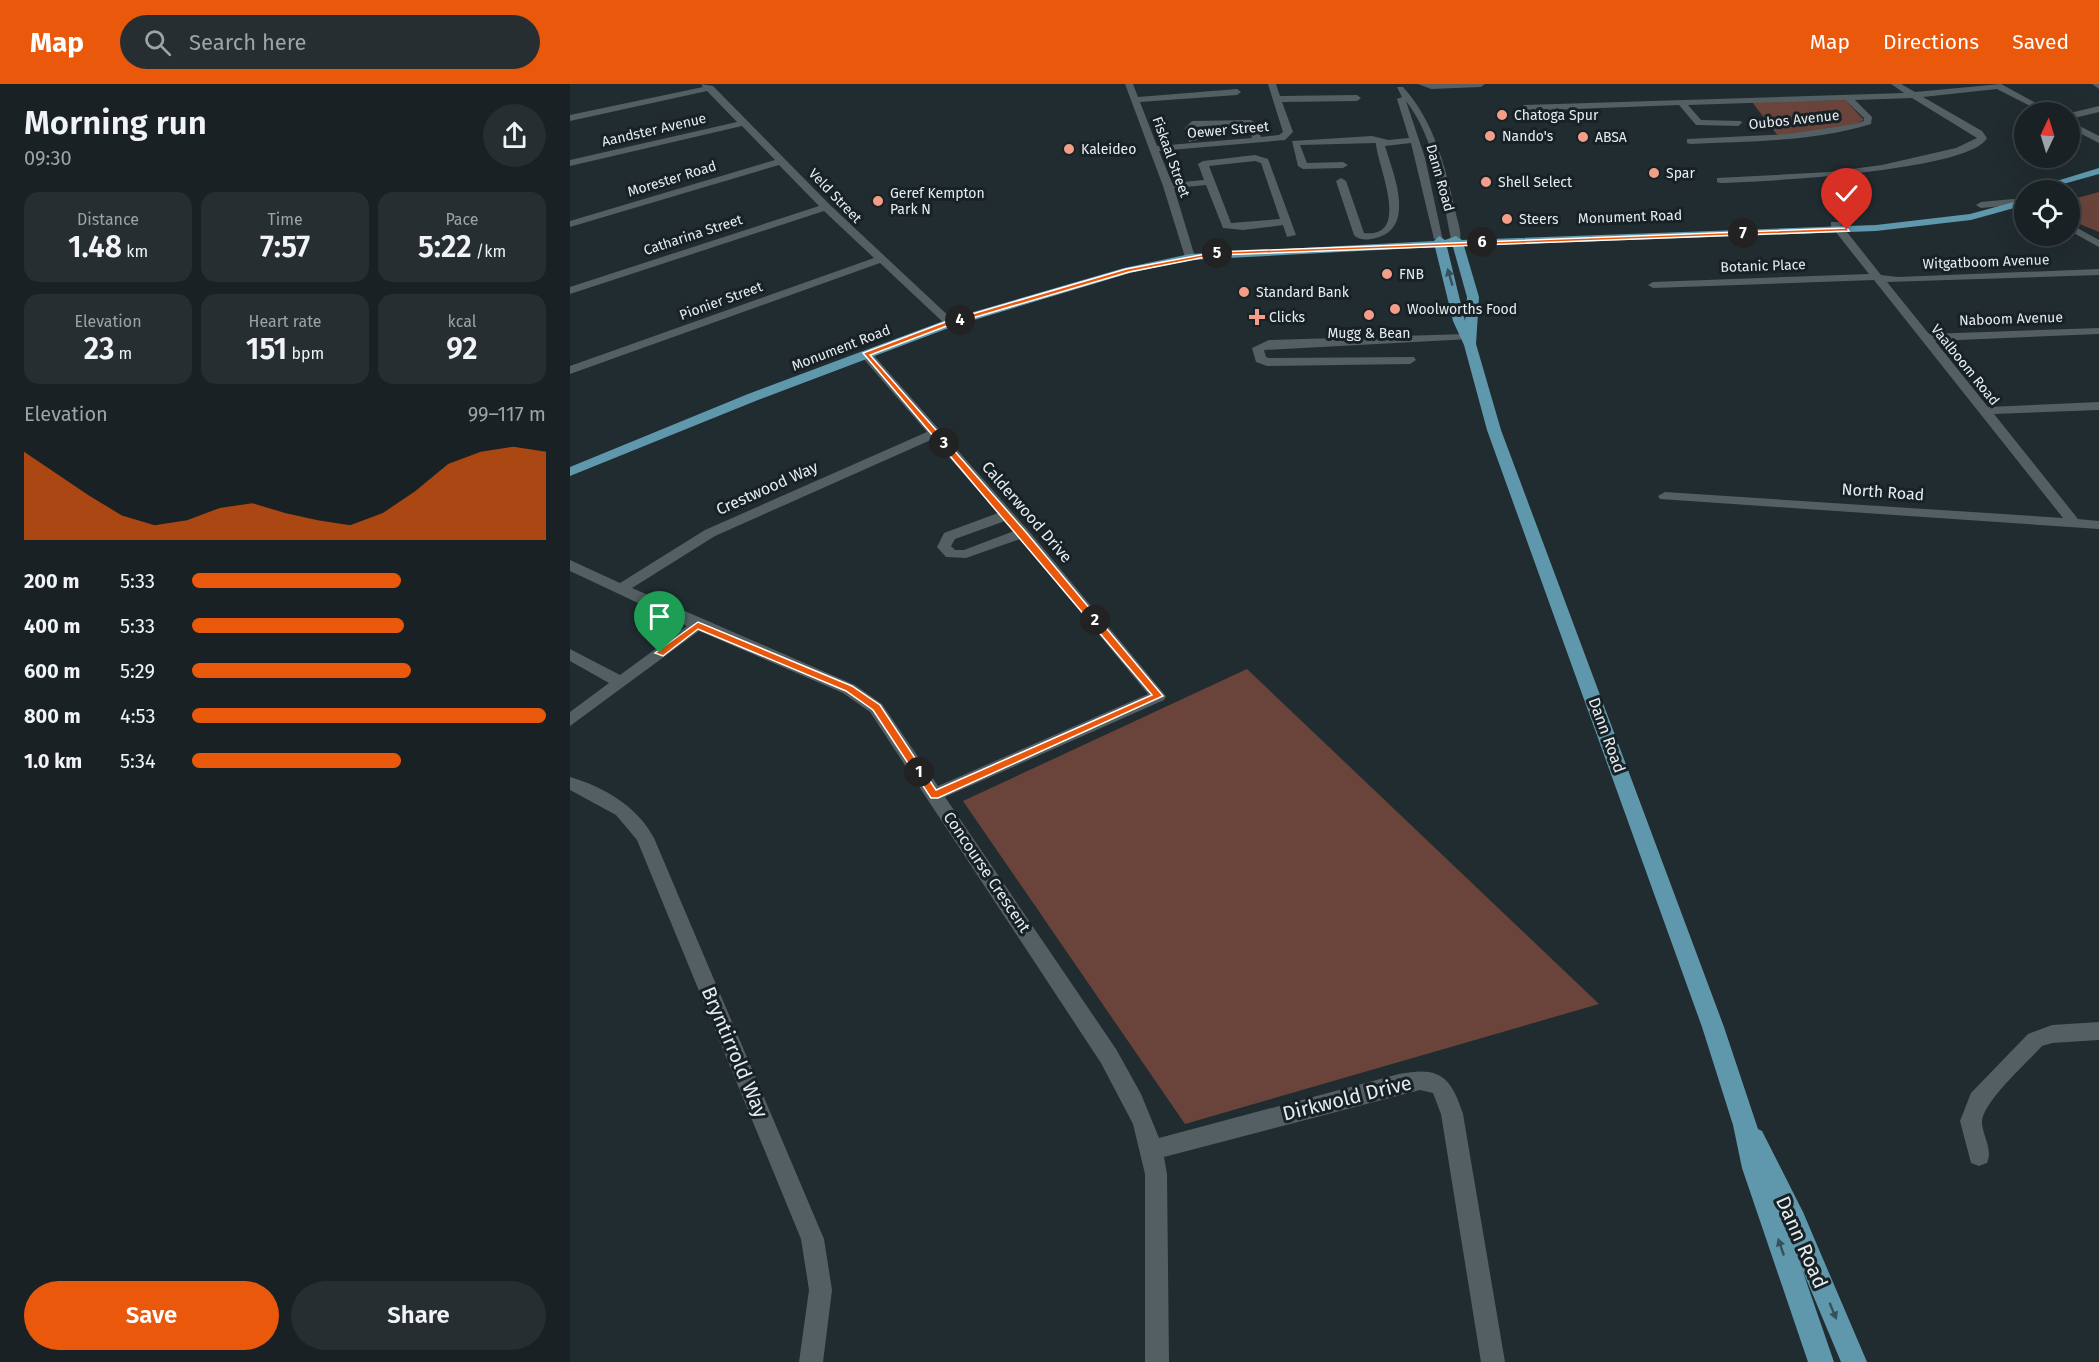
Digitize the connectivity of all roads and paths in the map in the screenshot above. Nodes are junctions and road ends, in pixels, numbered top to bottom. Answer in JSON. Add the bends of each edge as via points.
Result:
{"nodes":[{"id":1,"x":1129,"y":84,"type":"edge"},
{"id":2,"x":1175,"y":84,"type":"edge"},
{"id":3,"x":1272,"y":84,"type":"edge"},
{"id":4,"x":1422,"y":84,"type":"edge"},
{"id":5,"x":1481,"y":84,"type":"edge"},
{"id":6,"x":1895,"y":84,"type":"edge"},
{"id":7,"x":1997,"y":85,"type":"edge"},
{"id":8,"x":708,"y":86,"type":"edge"},
{"id":9,"x":1399,"y":86,"type":"edge"},
{"id":10,"x":1236,"y":92,"type":"edge"},
{"id":11,"x":1914,"y":95,"type":"junction"},
{"id":12,"x":1179,"y":96,"type":"junction"},
{"id":13,"x":1357,"y":98,"type":"dead end"},
{"id":14,"x":1848,"y":98,"type":"junction"},
{"id":15,"x":1277,"y":99,"type":"junction"},
{"id":16,"x":1134,"y":100,"type":"junction"},
{"id":17,"x":1683,"y":102,"type":"junction"},
{"id":18,"x":2029,"y":102,"type":"edge"},
{"id":19,"x":1185,"y":108,"type":"dead end"},
{"id":20,"x":1524,"y":108,"type":"dead end"},
{"id":21,"x":2099,"y":109,"type":"edge"},
{"id":22,"x":2080,"y":114,"type":"edge"},
{"id":23,"x":570,"y":118,"type":"edge"},
{"id":24,"x":744,"y":123,"type":"junction"},
{"id":25,"x":1738,"y":123,"type":"dead end"},
{"id":26,"x":2080,"y":130,"type":"edge"},
{"id":27,"x":1192,"y":140,"type":"dead end"},
{"id":28,"x":1415,"y":140,"type":"junction"},
{"id":29,"x":2099,"y":140,"type":"edge"},
{"id":30,"x":1258,"y":141,"type":"junction"},
{"id":31,"x":1385,"y":141,"type":"junction"},
{"id":32,"x":1690,"y":141,"type":"dead end"},
{"id":33,"x":1152,"y":149,"type":"junction"},
{"id":34,"x":783,"y":161,"type":"junction"},
{"id":35,"x":570,"y":163,"type":"edge"},
{"id":36,"x":1343,"y":165,"type":"dead end"},
{"id":37,"x":2099,"y":171,"type":"edge"},
{"id":38,"x":2099,"y":179,"type":"edge"},
{"id":39,"x":1720,"y":180,"type":"dead end"},
{"id":40,"x":2067,"y":180,"type":"edge"},
{"id":41,"x":1209,"y":182,"type":"junction"},
{"id":42,"x":1341,"y":182,"type":"dead end"},
{"id":43,"x":2080,"y":185,"type":"edge"},
{"id":44,"x":1168,"y":186,"type":"junction"},
{"id":45,"x":2014,"y":202,"type":"edge"},
{"id":46,"x":2014,"y":204,"type":"edge"},
{"id":47,"x":826,"y":207,"type":"junction"},
{"id":48,"x":1882,"y":221,"type":"junction"},
{"id":49,"x":1285,"y":222,"type":"junction"},
{"id":50,"x":570,"y":224,"type":"edge"},
{"id":51,"x":1922,"y":224,"type":"junction"},
{"id":52,"x":1837,"y":227,"type":"junction"},
{"id":53,"x":2080,"y":233,"type":"edge"},
{"id":54,"x":1291,"y":235,"type":"dead end"},
{"id":55,"x":1457,"y":241,"type":"junction"},
{"id":56,"x":1440,"y":242,"type":"junction"},
{"id":57,"x":2099,"y":243,"type":"edge"},
{"id":58,"x":1191,"y":251,"type":"junction"},
{"id":59,"x":882,"y":259,"type":"junction"},
{"id":60,"x":2099,"y":272,"type":"edge"},
{"id":61,"x":1875,"y":277,"type":"junction"},
{"id":62,"x":1653,"y":285,"type":"dead end"},
{"id":63,"x":570,"y":291,"type":"edge"},
{"id":64,"x":950,"y":323,"type":"junction"},
{"id":65,"x":2099,"y":330,"type":"edge"},
{"id":66,"x":1924,"y":338,"type":"junction"},
{"id":67,"x":1468,"y":341,"type":"junction"},
{"id":68,"x":866,"y":354,"type":"junction"},
{"id":69,"x":1410,"y":360,"type":"dead end"},
{"id":70,"x":570,"y":370,"type":"edge"},
{"id":71,"x":2099,"y":406,"type":"edge"},
{"id":72,"x":1982,"y":411,"type":"junction"},
{"id":73,"x":935,"y":434,"type":"junction"},
{"id":74,"x":570,"y":472,"type":"edge"},
{"id":75,"x":1665,"y":496,"type":"dead end"},
{"id":76,"x":1007,"y":515,"type":"junction"},
{"id":77,"x":2073,"y":522,"type":"junction"},
{"id":78,"x":2099,"y":525,"type":"edge"},
{"id":79,"x":1023,"y":533,"type":"junction"},
{"id":80,"x":570,"y":565,"type":"edge"},
{"id":81,"x":620,"y":589,"type":"junction"},
{"id":82,"x":698,"y":625,"type":"junction"},
{"id":83,"x":570,"y":654,"type":"edge"},
{"id":84,"x":621,"y":682,"type":"junction"},
{"id":85,"x":570,"y":720,"type":"edge"},
{"id":86,"x":570,"y":783,"type":"edge"},
{"id":87,"x":934,"y":795,"type":"junction"},
{"id":88,"x":2099,"y":1031,"type":"edge"},
{"id":89,"x":1745,"y":1125,"type":"junction"},
{"id":90,"x":1153,"y":1150,"type":"junction"},
{"id":91,"x":1979,"y":1156,"type":"dead end"},
{"id":92,"x":811,"y":1362,"type":"edge"},
{"id":93,"x":1157,"y":1362,"type":"edge"},
{"id":94,"x":1493,"y":1362,"type":"edge"},
{"id":95,"x":1821,"y":1362,"type":"edge"},
{"id":96,"x":1854,"y":1362,"type":"edge"}],
"edges":[{"from":1,"to":16,"type":"street","name":"Fiskaal Street"},
{"from":2,"to":12,"type":"street"},
{"from":3,"to":15,"type":"street","name":"Oewer Street"},
{"from":4,"to":5,"type":"street"},
{"from":6,"to":11,"type":"street"},
{"from":7,"to":11,"type":"street"},
{"from":7,"to":18,"type":"street"},
{"from":8,"to":23,"type":"street"},
{"from":8,"to":24,"type":"street","name":"Veld Street"},
{"from":9,"to":28,"type":"street","name":"Dann Road"},
{"from":9,"to":55,"type":"street","name":"Dann Road","via":[[1421,120],[1436,158]]},
{"from":10,"to":12,"type":"street"},
{"from":11,"to":14,"type":"street"},
{"from":11,"to":39,"type":"street","via":[[1983,138],[1905,164],[1866,172]]},
{"from":12,"to":16,"type":"street"},
{"from":12,"to":19,"type":"street"},
{"from":13,"to":15,"type":"street"},
{"from":14,"to":17,"type":"street"},
{"from":14,"to":32,"type":"street","name":"Oubos Avenue","via":[[1868,117],[1868,122],[1788,137]]},
{"from":15,"to":30,"type":"street","name":"Oewer Street","via":[[1287,135]]},
{"from":16,"to":33,"type":"street","name":"Fiskaal Street"},
{"from":17,"to":20,"type":"street"},
{"from":17,"to":25,"type":"street","via":[[1699,123]]},
{"from":21,"to":22,"type":"street"},
{"from":24,"to":34,"type":"street","name":"Veld Street"},
{"from":24,"to":35,"type":"street","name":"Aandster Avenue"},
{"from":26,"to":29,"type":"street"},
{"from":27,"to":30,"type":"street","via":[[1192,124],[1245,122],[1252,125]]},
{"from":28,"to":31,"type":"street"},
{"from":28,"to":56,"type":"street","name":"Dann Road"},
{"from":30,"to":33,"type":"street","name":"Oewer Street"},
{"from":31,"to":36,"type":"street","via":[[1295,143],[1303,166]]},
{"from":31,"to":42,"type":"street","via":[[1380,144],[1392,188],[1395,218],[1389,230],[1369,237],[1359,235]]},
{"from":33,"to":44,"type":"street","name":"Fiskaal Street"},
{"from":34,"to":47,"type":"street","name":"Veld Street"},
{"from":34,"to":50,"type":"street","name":"Morester Road"},
{"from":37,"to":40,"type":"main road"},
{"from":38,"to":43,"type":"main road"},
{"from":41,"to":44,"type":"street"},
{"from":41,"to":49,"type":"street","via":[[1227,226]]},
{"from":41,"to":49,"type":"street","via":[[1203,166],[1206,162],[1263,160]]},
{"from":44,"to":58,"type":"street","name":"Fiskaal Street"},
{"from":45,"to":48,"type":"main road","name":"Monument Road"},
{"from":46,"to":51,"type":"main road","name":"Monument Road","via":[[1971,217]]},
{"from":47,"to":59,"type":"street","name":"Veld Street"},
{"from":47,"to":63,"type":"street","name":"Catharina Street"},
{"from":48,"to":51,"type":"main road"},
{"from":48,"to":52,"type":"main road","name":"Monument Road"},
{"from":49,"to":54,"type":"street"},
{"from":51,"to":52,"type":"main road","name":"Monument Road"},
{"from":52,"to":55,"type":"main road","name":"Monument Road"},
{"from":52,"to":61,"type":"street","name":"Vaalboom Road"},
{"from":53,"to":57,"type":"street"},
{"from":55,"to":56,"type":"main road","name":"Monument Road"},
{"from":55,"to":67,"type":"main road","name":"Dann Road","via":[[1473,297]]},
{"from":56,"to":58,"type":"main road","name":"Monument Road"},
{"from":67,"to":56,"type":"main road","name":"Dann Road","one_way":true},
{"from":58,"to":64,"type":"main road","name":"Monument Road"},
{"from":59,"to":64,"type":"street","name":"Veld Street"},
{"from":59,"to":70,"type":"street","name":"Pionier Street"},
{"from":60,"to":61,"type":"street","name":"Witgatboom Avenue","via":[[1898,280]]},
{"from":61,"to":62,"type":"street","name":"Botanic Place"},
{"from":61,"to":66,"type":"street","name":"Vaalboom Road"},
{"from":64,"to":68,"type":"main road","name":"Monument Road"},
{"from":65,"to":66,"type":"street","name":"Naboom Avenue"},
{"from":66,"to":72,"type":"street","name":"Vaalboom Road"},
{"from":67,"to":69,"type":"street","via":[[1269,344],[1258,348],[1260,359],[1267,362]]},
{"from":67,"to":89,"type":"main road","name":"Dann Road","via":[[1516,492],[1667,897]]},
{"from":68,"to":73,"type":"street","name":"Calderwood Drive"},
{"from":68,"to":74,"type":"main road","name":"Monument Road"},
{"from":71,"to":72,"type":"street"},
{"from":72,"to":77,"type":"street","name":"Vaalboom Road"},
{"from":73,"to":76,"type":"street","name":"Calderwood Drive"},
{"from":73,"to":81,"type":"street","name":"Crestwood Way","via":[[710,533]]},
{"from":75,"to":77,"type":"street","name":"North Road"},
{"from":76,"to":79,"type":"street","name":"Calderwood Drive"},
{"from":76,"to":79,"type":"street","via":[[949,536],[944,547],[951,554],[966,554]]},
{"from":77,"to":78,"type":"street","name":"North Road"},
{"from":79,"to":87,"type":"street","name":"Calderwood Drive","via":[[1158,696]]},
{"from":80,"to":81,"type":"street","name":"Concourse Crescent"},
{"from":81,"to":82,"type":"street","name":"Concourse Crescent"},
{"from":82,"to":84,"type":"street"},
{"from":82,"to":87,"type":"street","name":"Concourse Crescent","via":[[863,697],[876,708]]},
{"from":83,"to":84,"type":"street"},
{"from":84,"to":85,"type":"street"},
{"from":86,"to":92,"type":"street","name":"Bryntirrold Way","via":[[624,810],[645,838],[806,1220],[818,1250],[822,1280]]},
{"from":87,"to":90,"type":"street","name":"Concourse Crescent","via":[[1123,1081],[1136,1103]]},
{"from":88,"to":91,"type":"street","via":[[2052,1034],[2036,1040],[1978,1100],[1971,1121]]},
{"from":95,"to":89,"type":"main road","name":"Dann Road","one_way":true,"via":[[1754,1168]]},
{"from":89,"to":96,"type":"main road","name":"Dann Road","one_way":true,"via":[[1794,1221]]},
{"from":90,"to":93,"type":"street","name":"Concourse Crescent"},
{"from":90,"to":94,"type":"street","name":"Dirkwold Drive","via":[[1398,1084],[1430,1079],[1439,1084],[1452,1114]]}]}
